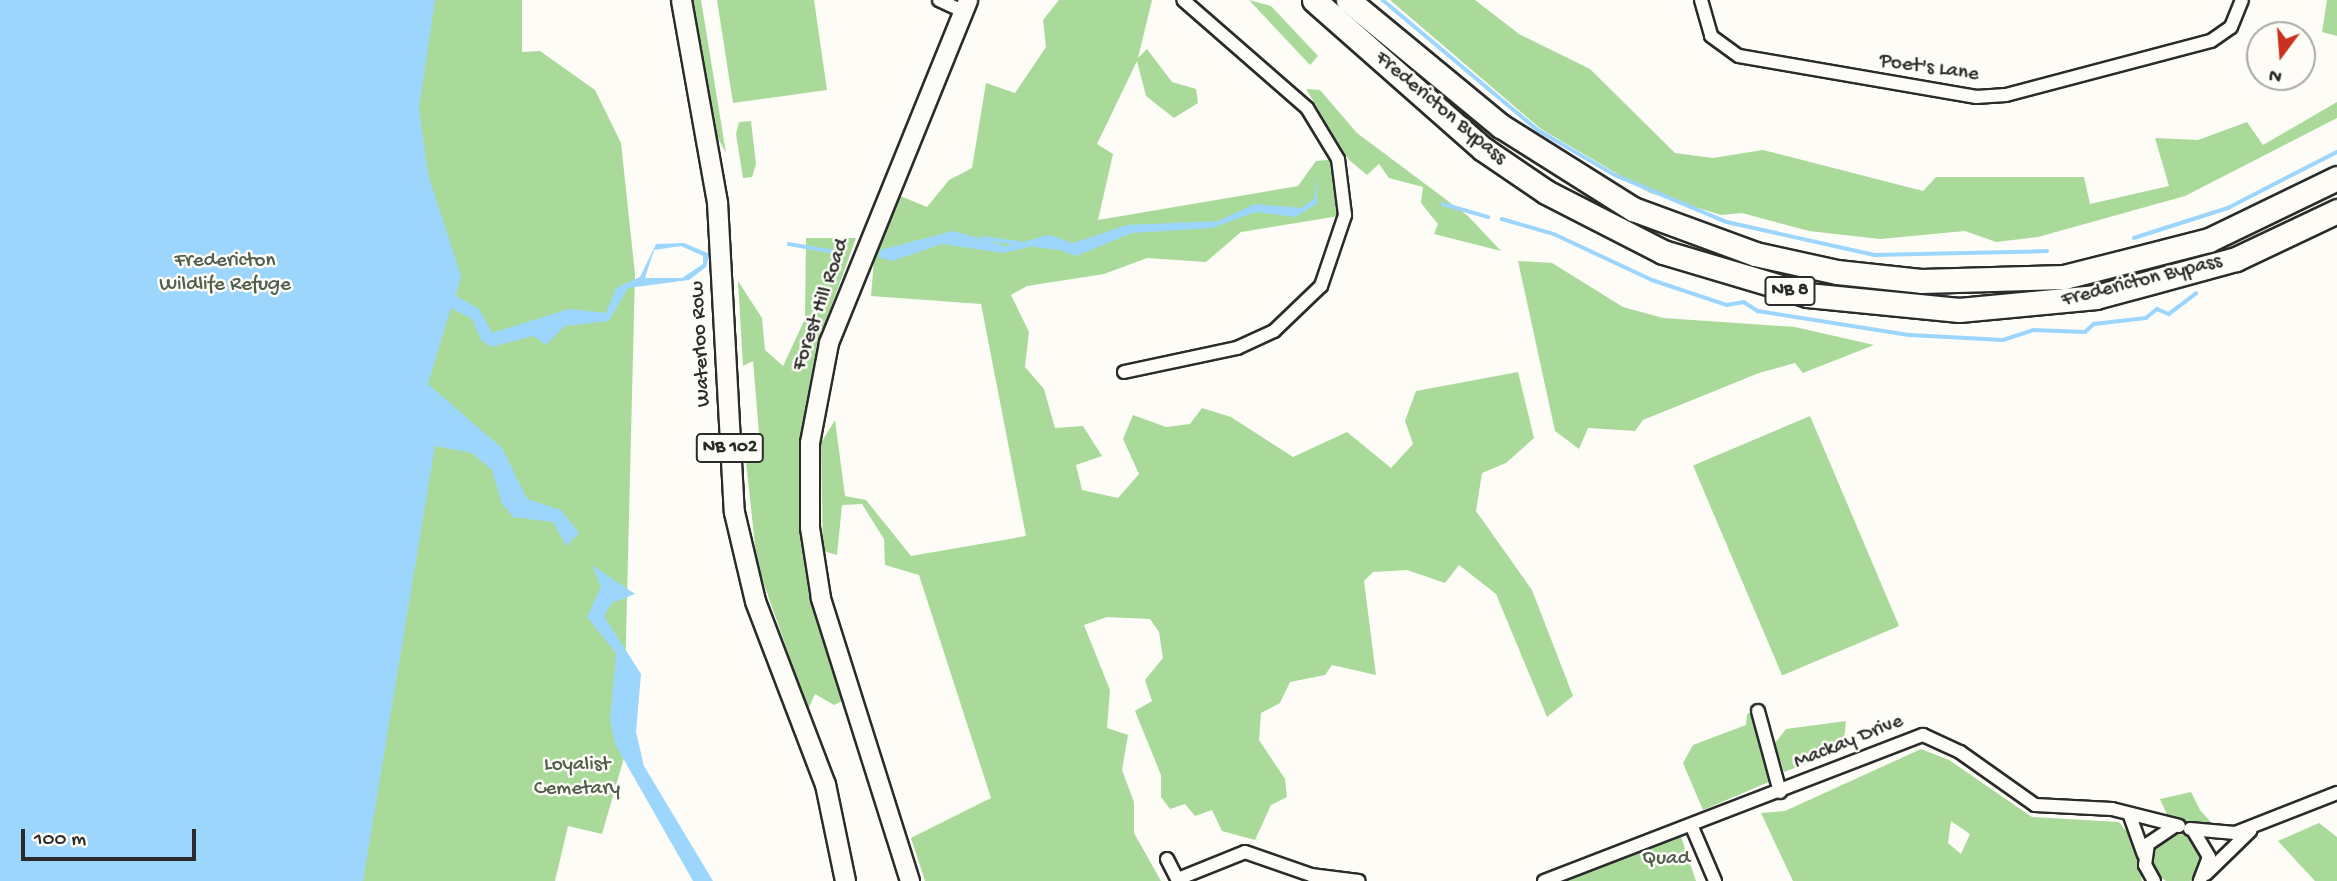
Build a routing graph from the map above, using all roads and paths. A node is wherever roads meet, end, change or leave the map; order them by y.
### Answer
1 (681, 0) edge
2 (939, 0) edge
3 (1183, 0) edge
4 (1314, 0) edge
5 (1348, 0) edge
6 (1702, 0) edge
7 (2242, 0) edge
8 (966, 5) edge
9 (2337, 178) edge
10 (2337, 211) edge
11 (1124, 372) dead end
12 (1758, 711) dead end
13 (1780, 792) junction
14 (2337, 793) edge
15 (2130, 816) junction
16 (2256, 826) junction
17 (1692, 827) junction
18 (2185, 828) junction
19 (1167, 859) dead end
20 (2145, 859) junction
21 (1178, 880) edge
22 (2201, 880) edge
23 (845, 881) edge
24 (910, 881) edge
25 (1359, 881) edge
26 (1544, 881) edge
27 (1715, 881) edge
28 (2154, 881) edge

1 - 23 main road, Waterloo Row / NB 102
2 - 8 street
3 - 11 street
4 - 10 highway, Fredericton Bypass / NB 8
5 - 9 highway, Fredericton Bypass / NB 8
6 - 7 street, Poet's Lane
8 - 24 street, Forest Hill Road
12 - 13 street
13 - 15 street, Mackay Drive
13 - 17 street, Mackay Drive
14 - 16 street
15 - 18 street, Mackay Drive
15 - 20 street
16 - 18 street, Mackay Drive
16 - 22 street
17 - 26 street, Mackay Drive
17 - 27 street
18 - 20 street
18 - 22 street
19 - 21 street
20 - 28 street
21 - 25 street

